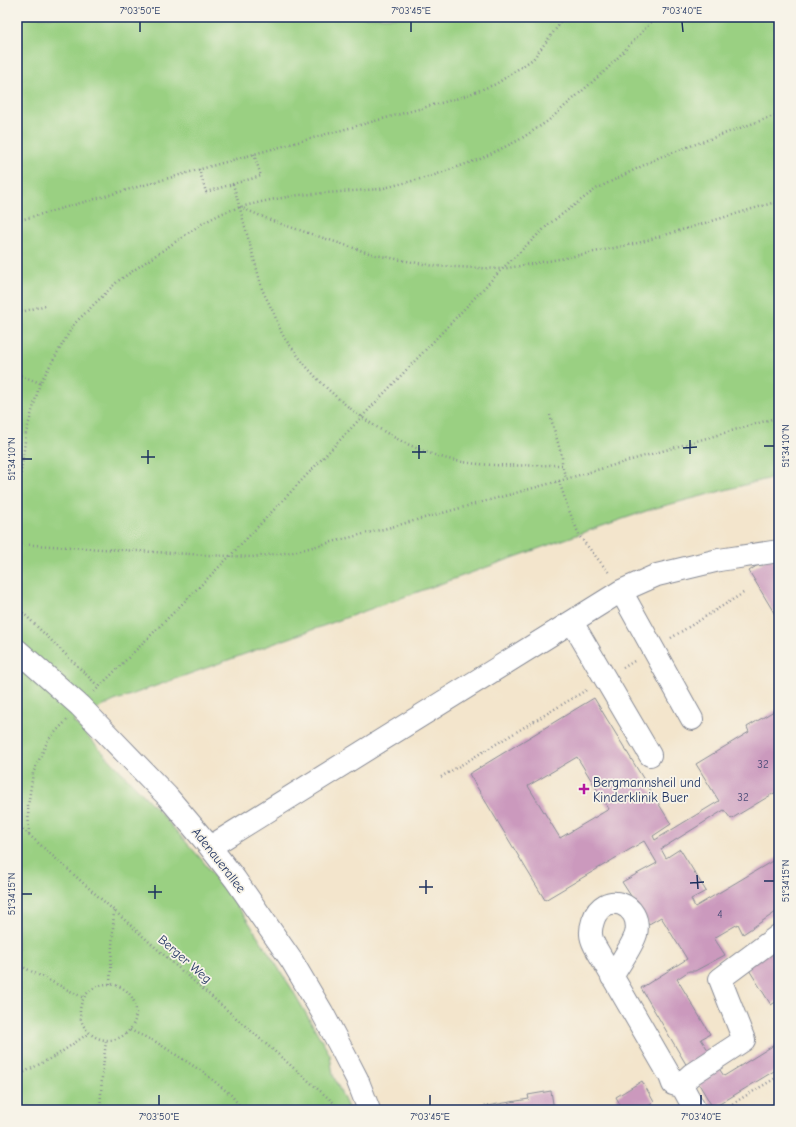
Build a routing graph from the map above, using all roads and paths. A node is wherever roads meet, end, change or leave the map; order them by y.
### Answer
1 (565, 17) edge
2 (656, 17) edge
3 (779, 114) edge
4 (254, 154) junction
5 (199, 169) junction
6 (233, 184) junction
7 (779, 201) edge
8 (240, 207) junction
9 (17, 221) edge
10 (502, 269) junction
11 (46, 305) dead end
12 (17, 311) edge
13 (17, 374) edge
14 (40, 383) junction
15 (550, 415) dead end
16 (362, 418) junction
17 (779, 418) edge
18 (562, 464) junction
19 (566, 478) junction
20 (559, 480) junction
21 (17, 538) edge
22 (17, 544) edge
23 (779, 551) edge
24 (230, 556) junction
25 (621, 591) junction
26 (17, 607) edge
27 (572, 622) junction
28 (17, 650) edge
29 (98, 687) junction
30 (80, 706) junction
31 (692, 718) dead end
32 (650, 755) dead end
33 (17, 824) edge
34 (29, 834) junction
35 (210, 847) junction
36 (114, 909) junction
37 (779, 935) edge
38 (17, 964) edge
39 (612, 977) dead end
40 (110, 984) junction
41 (84, 998) junction
42 (130, 1030) junction
43 (89, 1033) junction
44 (106, 1041) junction
45 (17, 1076) edge
46 (779, 1076) edge
47 (681, 1084) junction
48 (100, 1110) edge
49 (243, 1110) edge
50 (338, 1110) edge
51 (369, 1110) edge
52 (695, 1110) edge
53 (722, 1110) edge

1 - 4 path
2 - 8 path
3 - 10 path
4 - 5 path
4 - 6 path
5 - 6 path
5 - 9 path
6 - 8 path
7 - 10 path
8 - 10 path
8 - 14 path
8 - 16 path
10 - 16 path
11 - 12 path
13 - 14 path
14 - 21 path
15 - 18 path
16 - 18 path
16 - 24 path
17 - 19 path
18 - 19 path
19 - 20 path
20 - 24 path
20 - 25 path
22 - 24 path
23 - 25 street
24 - 29 path
25 - 27 street
25 - 31 street
26 - 29 path
27 - 32 street
27 - 35 street
28 - 30 street, Adenauerallee
29 - 30 path
30 - 34 path
30 - 35 street, Adenauerallee
33 - 34 path, Berger Weg
34 - 36 path, Berger Weg
35 - 51 street, Adenauerallee
36 - 40 path
36 - 50 path, Berger Weg
37 - 47 street
38 - 41 path
39 - 47 street
40 - 41 path
40 - 42 path
41 - 43 path
42 - 44 path
42 - 49 path
43 - 44 path
43 - 45 path
44 - 48 path
46 - 53 path
47 - 52 street

